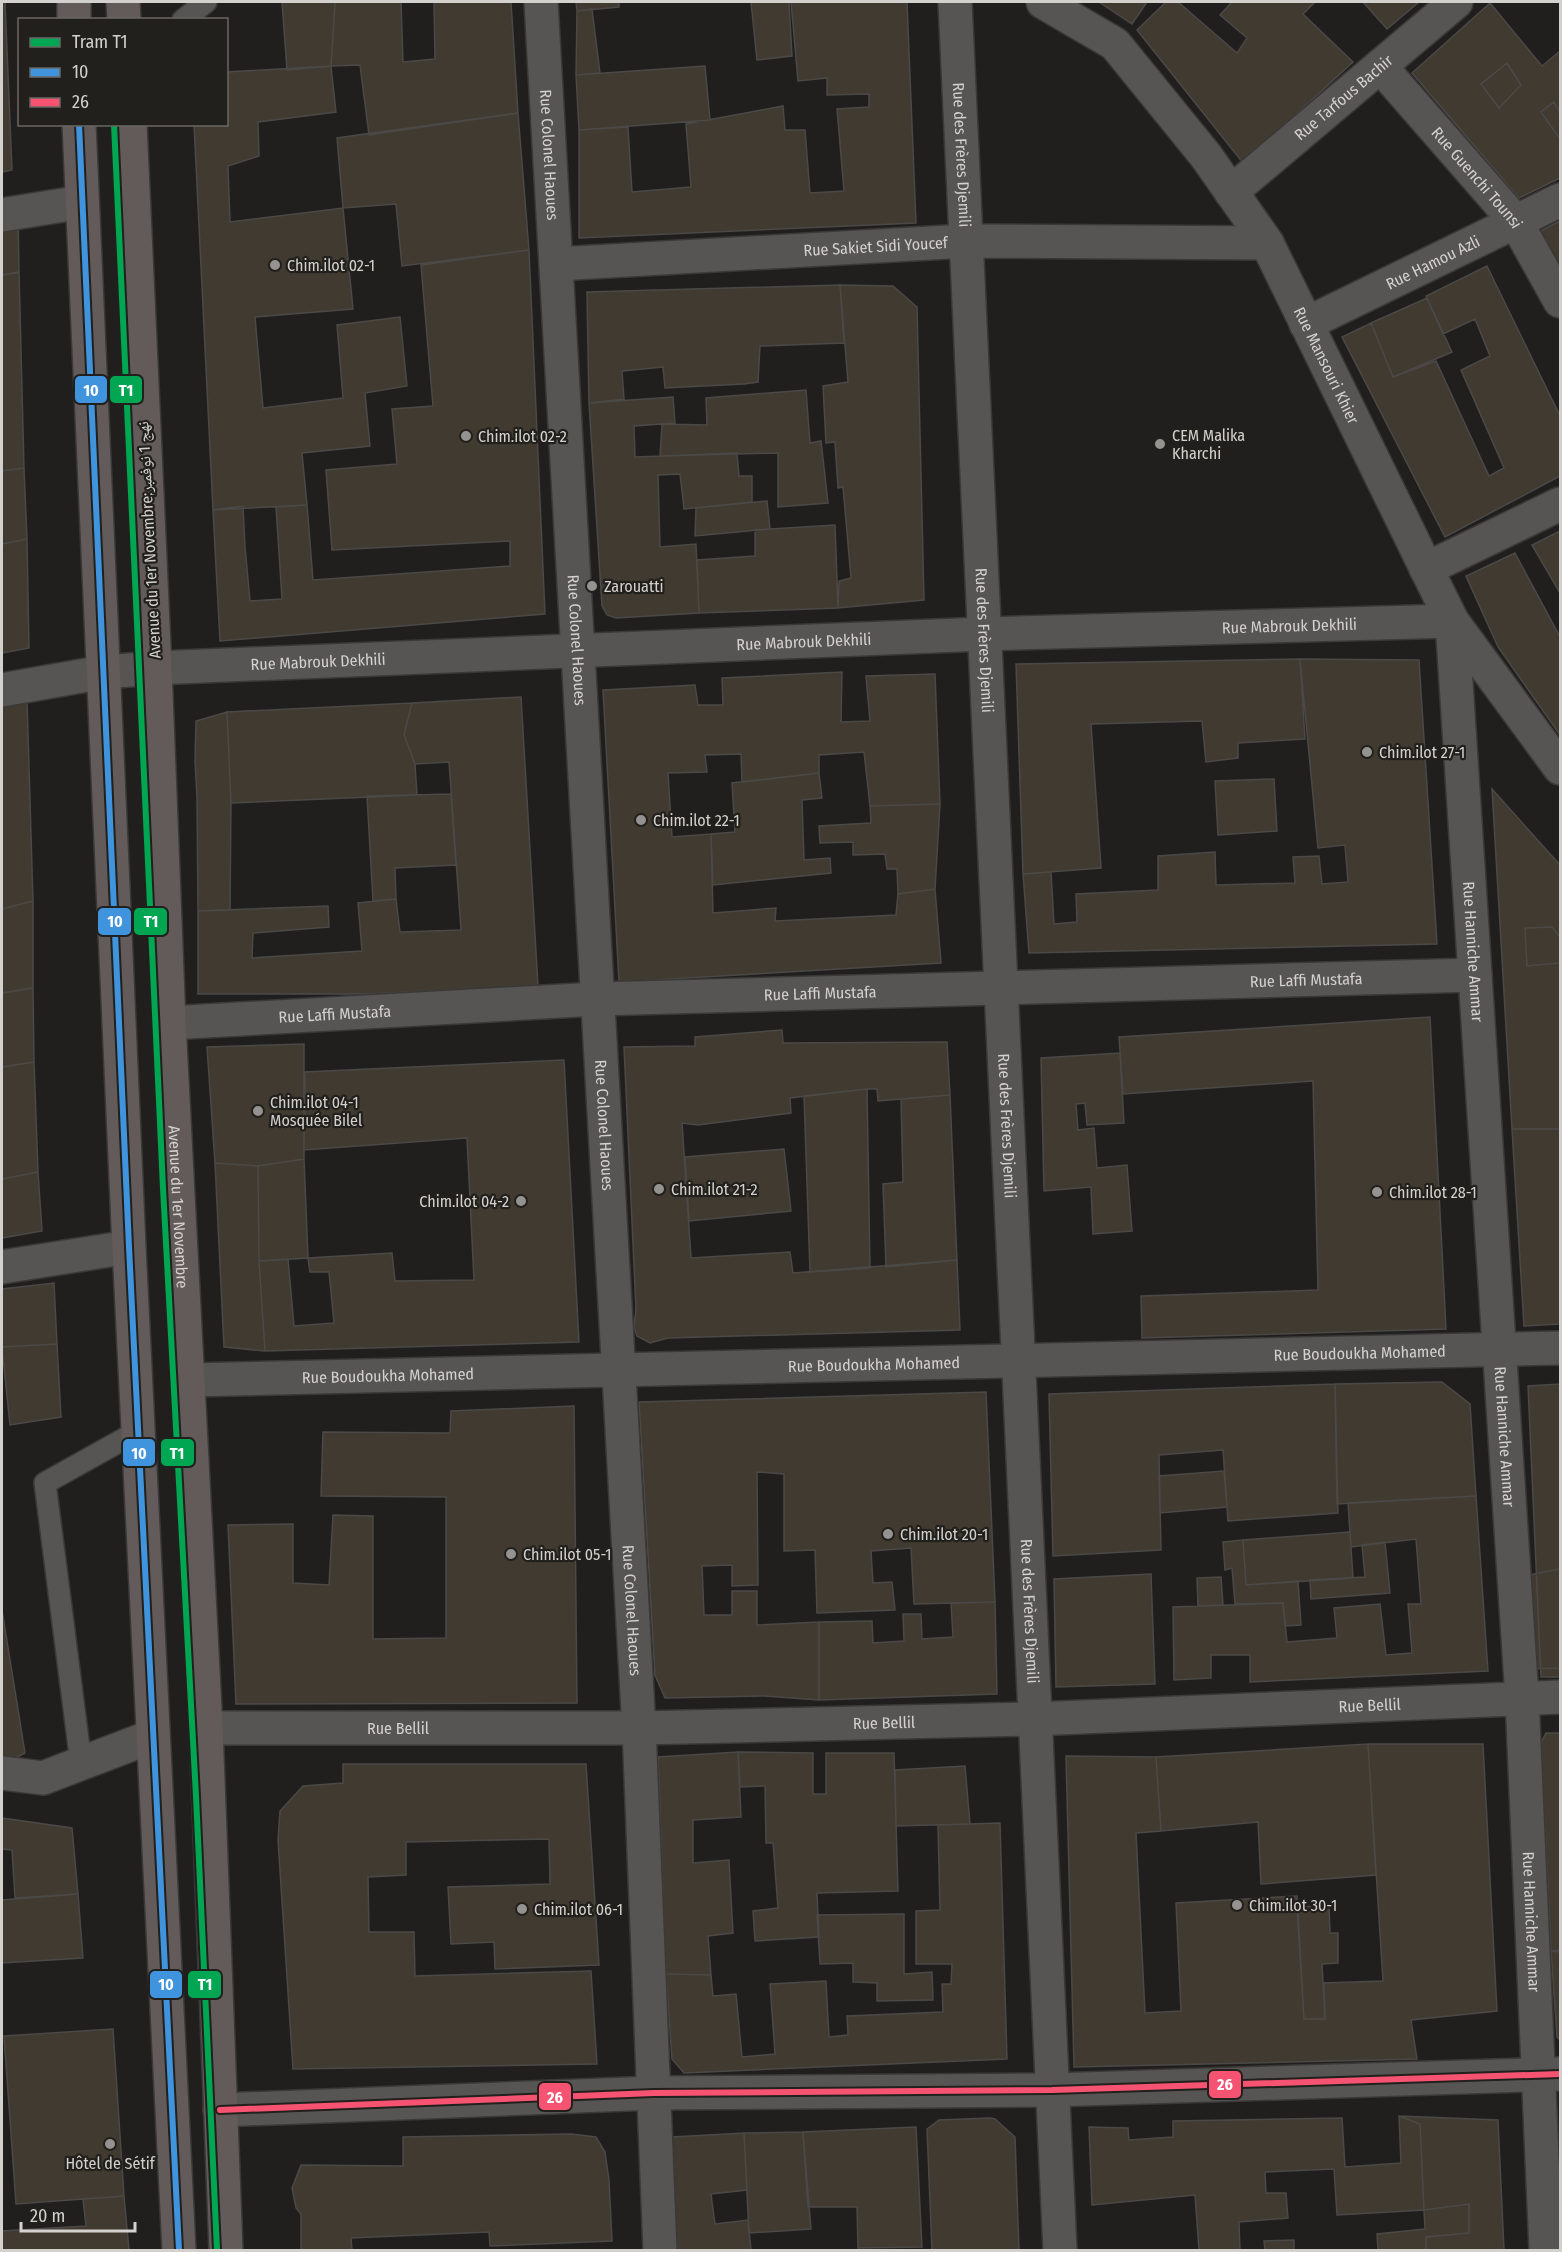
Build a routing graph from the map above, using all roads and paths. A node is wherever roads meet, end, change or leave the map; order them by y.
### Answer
1 (74, 2) edge
2 (123, 2) edge
3 (206, 2) edge
4 (541, 2) edge
5 (956, 2) edge
6 (1043, 2) edge
7 (1456, 2) edge
8 (74, 18) edge
9 (124, 18) edge
10 (186, 18) edge
11 (1380, 66) junction
12 (79, 126) edge
13 (130, 126) edge
14 (1231, 192) junction
15 (1560, 200) edge
16 (82, 202) junction
17 (2, 215) edge
18 (1516, 222) junction
19 (966, 241) junction
20 (1267, 243) junction
21 (556, 264) junction
22 (1560, 301) edge
23 (1306, 324) junction
24 (1560, 504) edge
25 (1426, 569) junction
26 (1452, 621) junction
27 (984, 634) junction
28 (578, 650) junction
29 (155, 668) junction
30 (104, 672) junction
31 (2, 690) edge
32 (1560, 768) edge
33 (1474, 975) junction
34 (1001, 988) junction
35 (597, 999) junction
36 (169, 1023) junction
37 (129, 1247) junction
38 (2, 1267) edge
39 (1560, 1348) edge
40 (1499, 1351) junction
41 (1018, 1360) junction
42 (619, 1370) junction
43 (187, 1380) junction
44 (140, 1430) junction
45 (1560, 1697) edge
46 (1522, 1698) junction
47 (1034, 1719) junction
48 (206, 1728) junction
49 (639, 1728) junction
50 (153, 1736) junction
51 (81, 1763) junction
52 (2, 1773) edge
53 (1549, 2075) edge
54 (1052, 2090) junction
55 (654, 2093) junction
56 (220, 2110) junction
57 (179, 2250) edge
58 (226, 2250) edge
59 (660, 2250) edge
60 (1060, 2250) edge
61 (1546, 2250) edge

1 - 8 main road
2 - 9 main road
3 - 10 lane
4 - 21 street, Rue Colonel Haoues
5 - 19 street, Rue des Frères Djemili
6 - 14 street, Rue Mansouri Khier
7 - 11 street, Rue Tarfous Bachir
11 - 14 street, Rue Tarfous Bachir
11 - 18 street, Rue Guenchi Tounsi
12 - 16 main road
13 - 29 main road, Avenue du 1er Novembre;نهج 1 نوفمبر
14 - 20 street, Rue Mansouri Khier
15 - 18 street, Rue Hamou Azli
16 - 17 street
16 - 30 main road
18 - 22 street, Rue Guenchi Tounsi
18 - 23 street, Rue Hamou Azli
19 - 20 street, Rue Sakiet Sidi Youcef
19 - 21 street, Rue Sakiet Sidi Youcef
19 - 27 street, Rue des Frères Djemili
20 - 23 street, Rue Mansouri Khier
21 - 28 street, Rue Colonel Haoues
23 - 25 street, Rue Mansouri Khier
24 - 25 street
25 - 26 street, Rue Mansouri Khier
26 - 27 street, Rue Mabrouk Dekhili
26 - 32 street, Rue Mansouri Khier
26 - 33 street, Rue Hanniche Ammar
27 - 28 street, Rue Mabrouk Dekhili
27 - 34 street, Rue des Frères Djemili
28 - 29 street, Rue Mabrouk Dekhili
28 - 35 street, Rue Colonel Haoues
29 - 30 street, Rue Mabrouk Dekhili
29 - 36 main road, Avenue du 1er Novembre
30 - 31 street, Rue Mabrouk Dekhili
30 - 37 main road
33 - 34 street, Rue Laffi Mustafa
33 - 40 street, Rue Hanniche Ammar
34 - 35 street, Rue Laffi Mustafa
34 - 41 street, Rue des Frères Djemili
35 - 36 street, Rue Laffi Mustafa
35 - 42 street, Rue Colonel Haoues
36 - 43 main road, Avenue du 1er Novembre
37 - 38 street
37 - 44 main road
39 - 40 street, Rue Boudoukha Mohamed
40 - 41 street, Rue Boudoukha Mohamed
40 - 46 street, Rue Hanniche Ammar
41 - 42 street, Rue Boudoukha Mohamed
41 - 47 street, Rue des Frères Djemili
42 - 43 street, Rue Boudoukha Mohamed
42 - 49 street, Rue Colonel Haoues
43 - 48 main road, Avenue du 1er Novembre
44 - 50 main road
44 - 51 lane
45 - 46 street, Rue Bellil
46 - 47 street, Rue Bellil
46 - 53 street, Rue Hanniche Ammar
47 - 49 street, Rue Bellil
47 - 54 street, Rue des Frères Djemili
48 - 49 street, Rue Bellil
48 - 56 main road, Avenue du 1er Novembre
49 - 55 street, Rue Colonel Haoues
50 - 51 street
50 - 57 main road
51 - 52 street
53 - 54 street
53 - 61 street, Rue Hanniche Ammar
54 - 55 street
54 - 60 street, Rue des Frères Djemili
55 - 56 street
55 - 59 street, Rue Colonel Haoues
56 - 58 main road, Avenue du 1er Novembre

